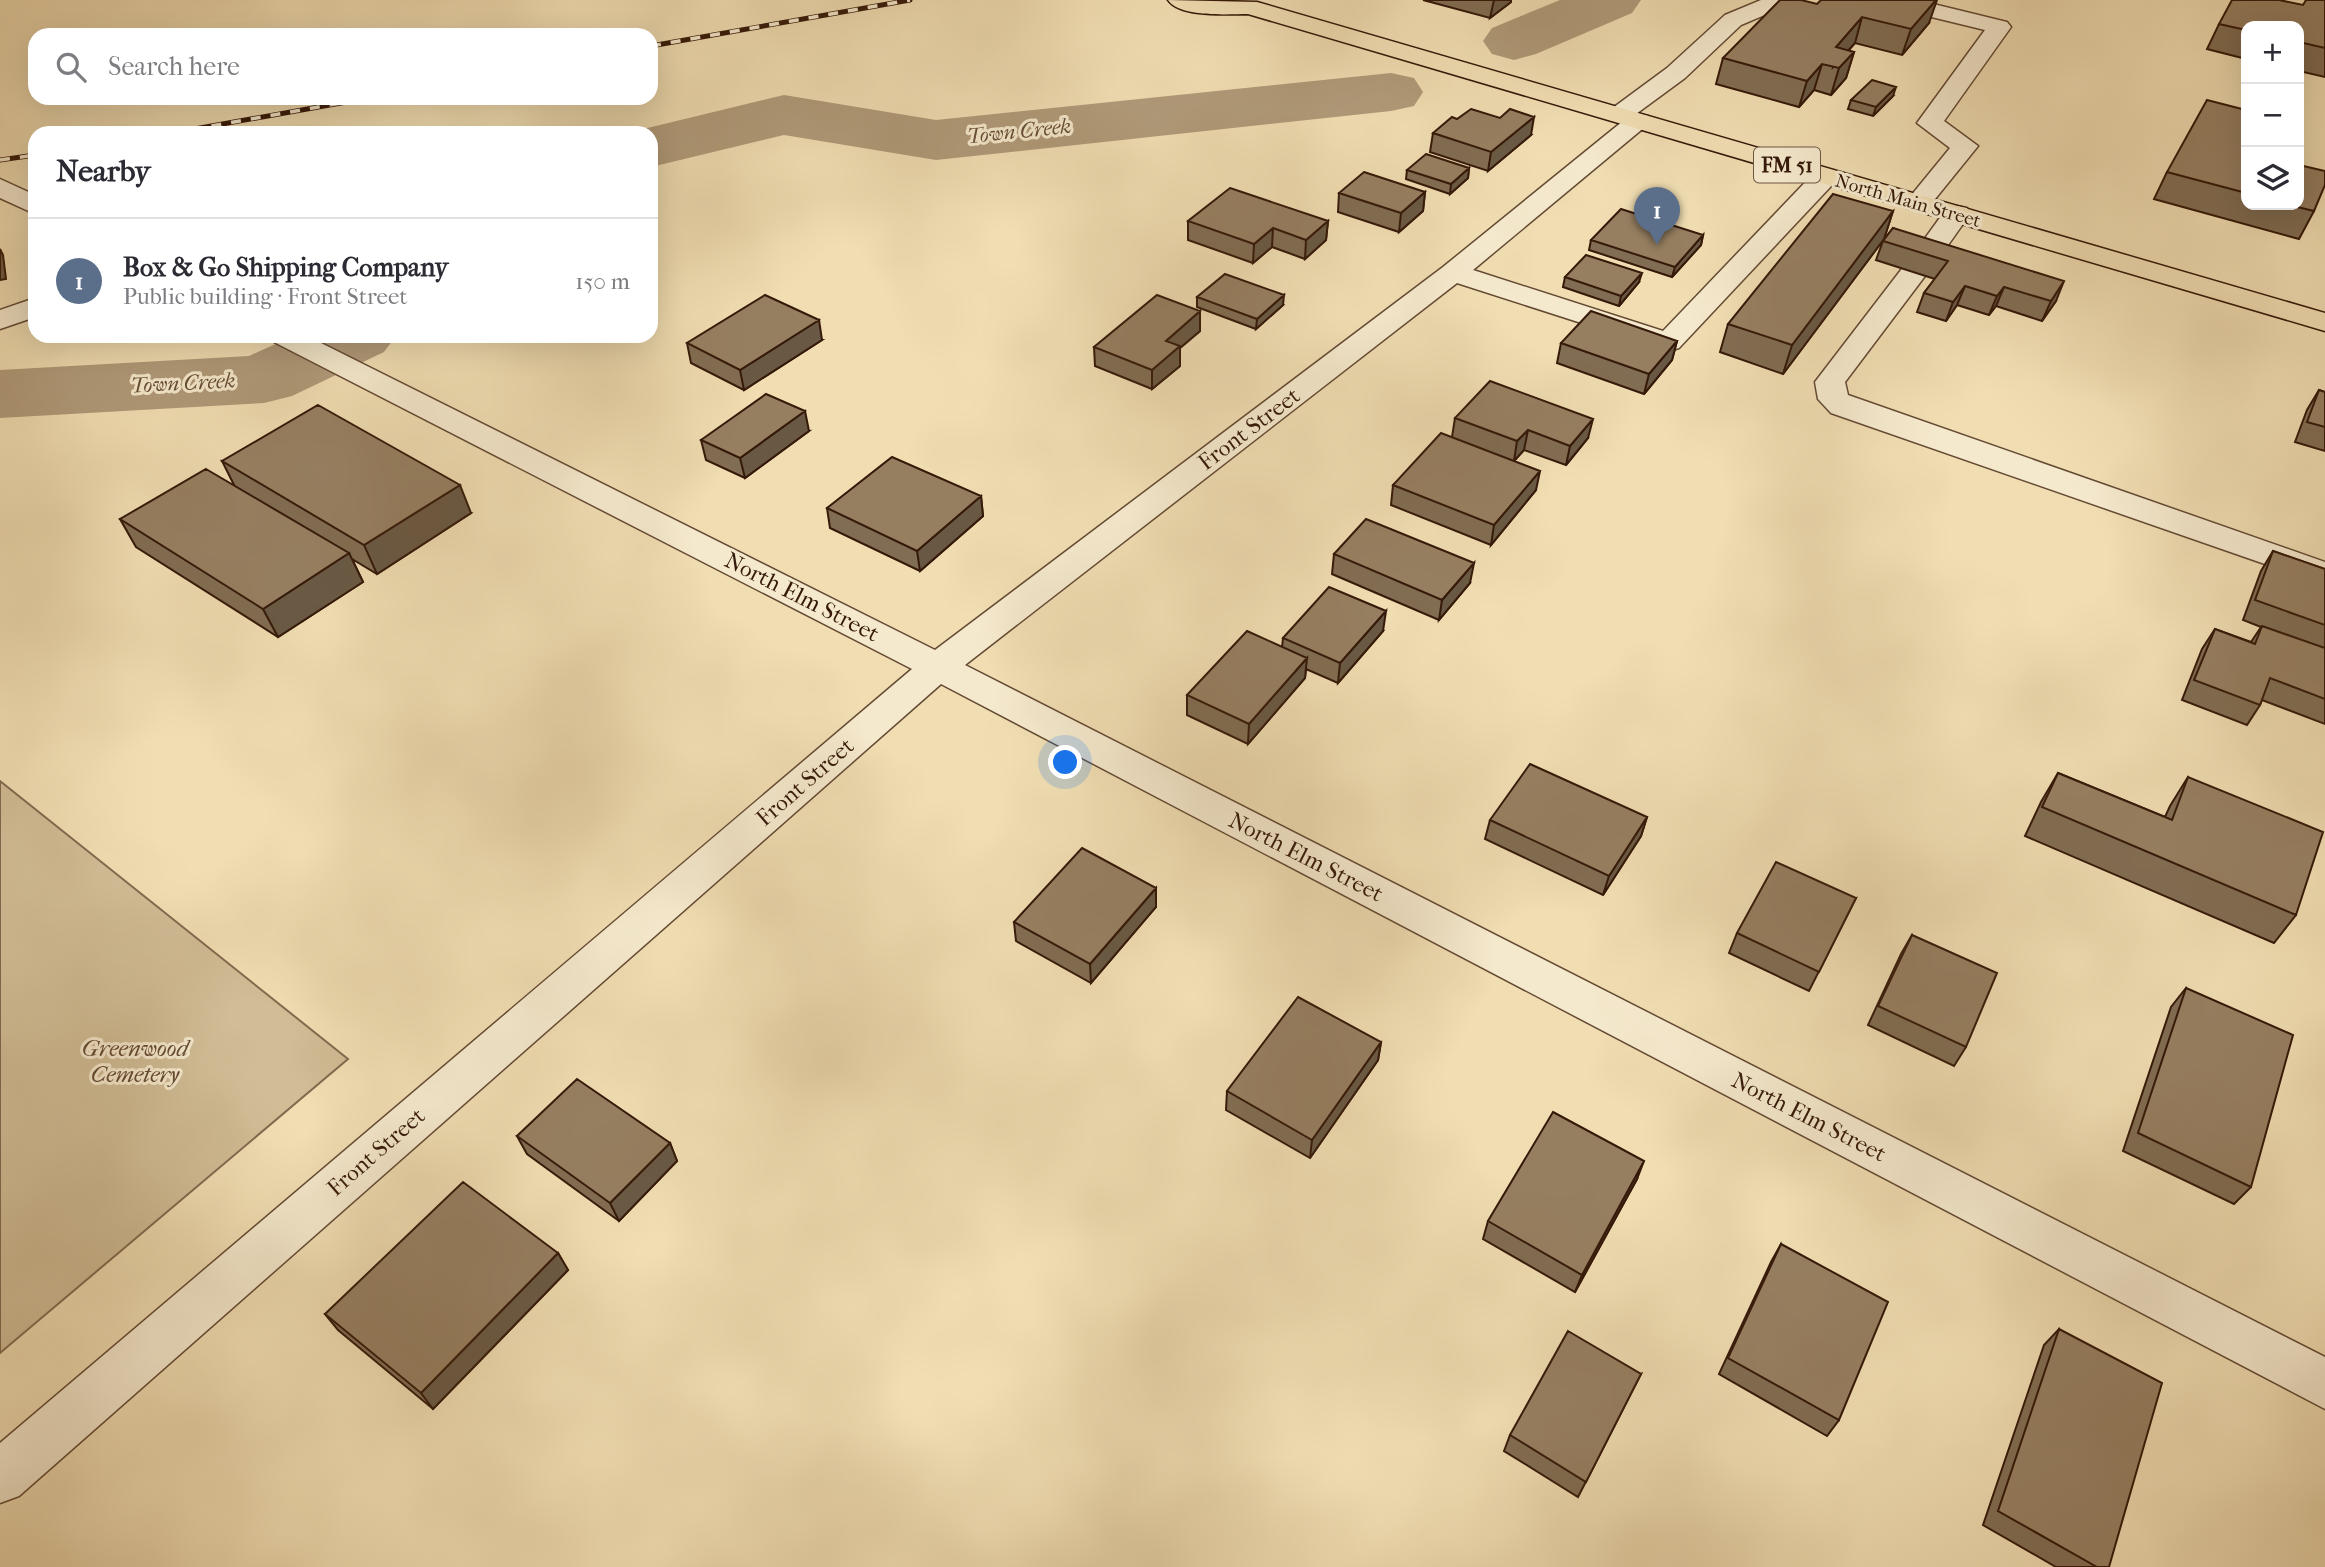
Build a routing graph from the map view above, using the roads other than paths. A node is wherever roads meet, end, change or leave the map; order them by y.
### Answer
1 (1179, 0) edge
2 (1780, 0) edge
3 (1890, 0) edge
4 (1246, 4) edge
5 (1629, 118) junction
6 (1825, 177) junction
7 (0, 187) edge
8 (28, 202) edge
9 (1918, 203) junction
10 (1956, 215) junction
11 (1453, 273) junction
12 (28, 309) edge
13 (0, 320) edge
14 (2325, 322) edge
15 (298, 343) edge
16 (2325, 574) edge
17 (938, 667) junction
18 (2325, 1384) edge
19 (0, 1477) edge

1 - 4 main road, North Main Street / FM 51
2 - 5 street, Front Street
3 - 9 street
4 - 5 main road, North Main Street / FM 51
5 - 6 main road, North Main Street / FM 51
5 - 11 street, Front Street
6 - 9 main road, North Main Street / FM 51
6 - 11 street
7 - 8 street
9 - 10 main road, North Main Street / FM 51
10 - 14 main road, North Main Street / FM 51
10 - 16 street
11 - 17 street, Front Street
12 - 13 street
15 - 17 street, North Elm Street
17 - 18 street, North Elm Street
17 - 19 street, Front Street

